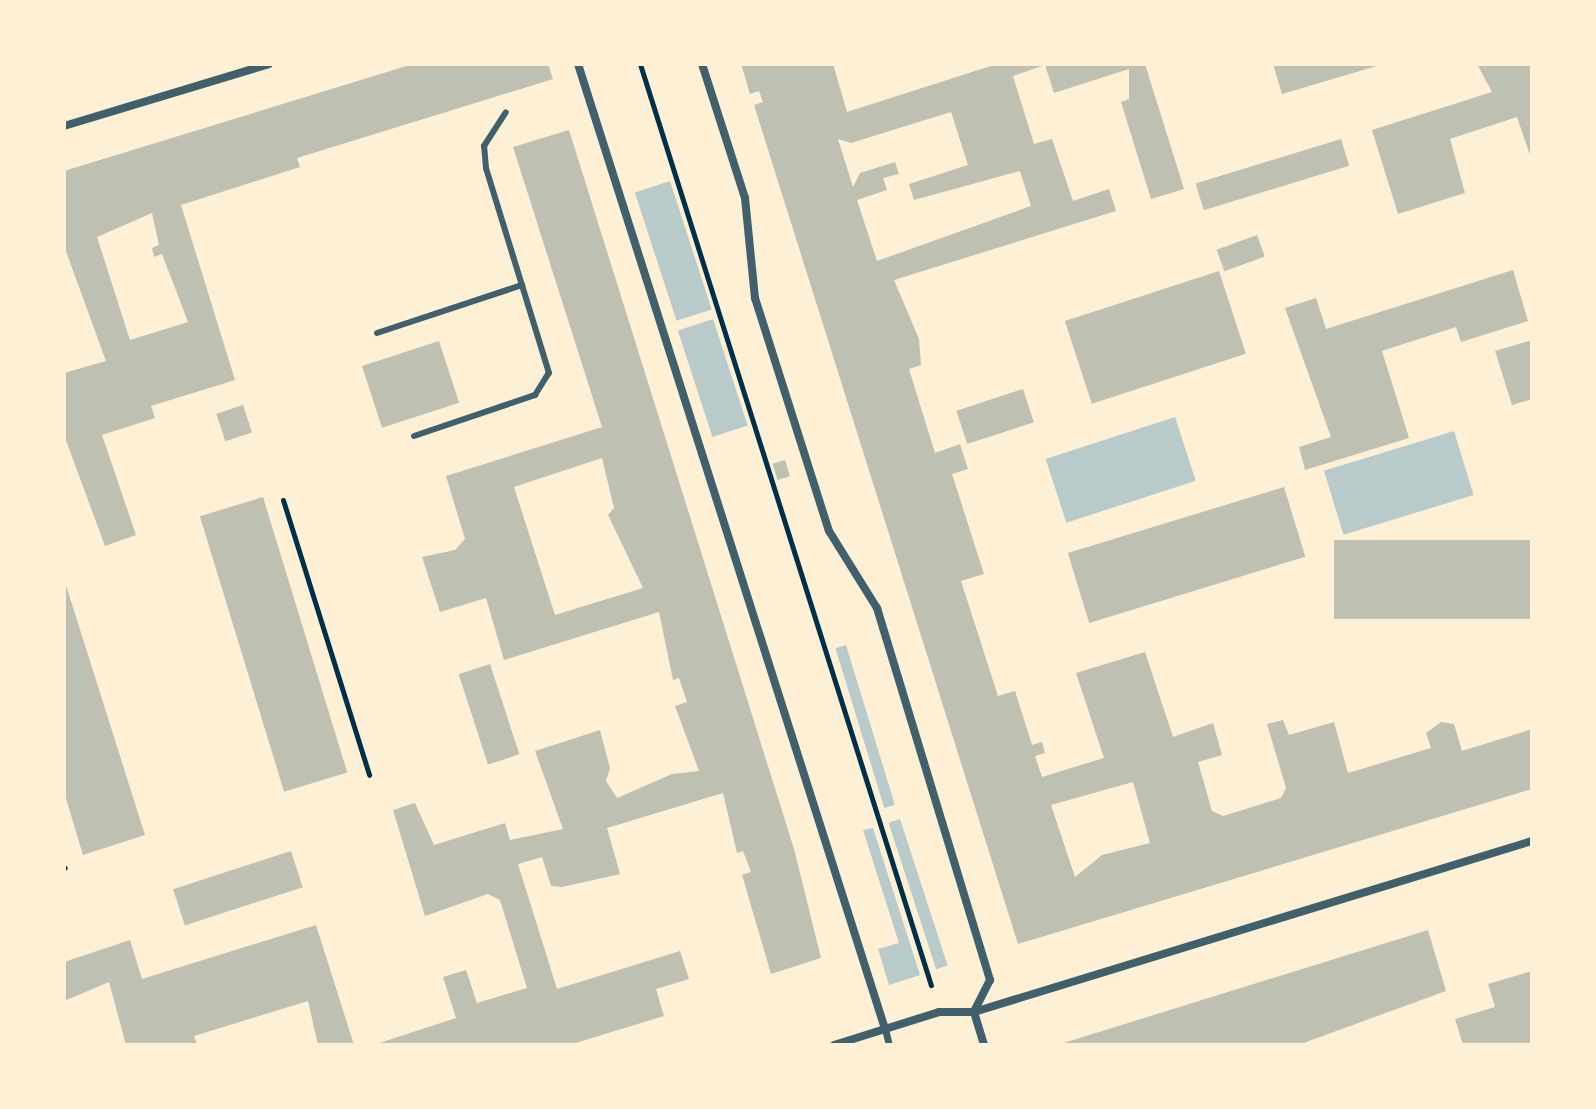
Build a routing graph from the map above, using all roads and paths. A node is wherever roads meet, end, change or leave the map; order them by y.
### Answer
1 (269, 64) edge
2 (578, 64) edge
3 (640, 64) edge
4 (702, 64) edge
5 (506, 112) dead end
6 (64, 126) edge
7 (522, 285) junction
8 (377, 333) dead end
9 (414, 436) dead end
10 (283, 500) dead end
11 (369, 775) dead end
12 (1532, 841) edge
13 (931, 985) dead end
14 (974, 1012) junction
15 (885, 1029) junction
16 (834, 1045) edge
17 (889, 1045) edge
18 (984, 1045) edge

1 - 6 street
2 - 15 street
3 - 13 path
4 - 14 street
5 - 7 lane
7 - 8 lane
7 - 9 lane
10 - 11 path
12 - 14 street
14 - 15 street
14 - 18 street
15 - 16 street
15 - 17 street

